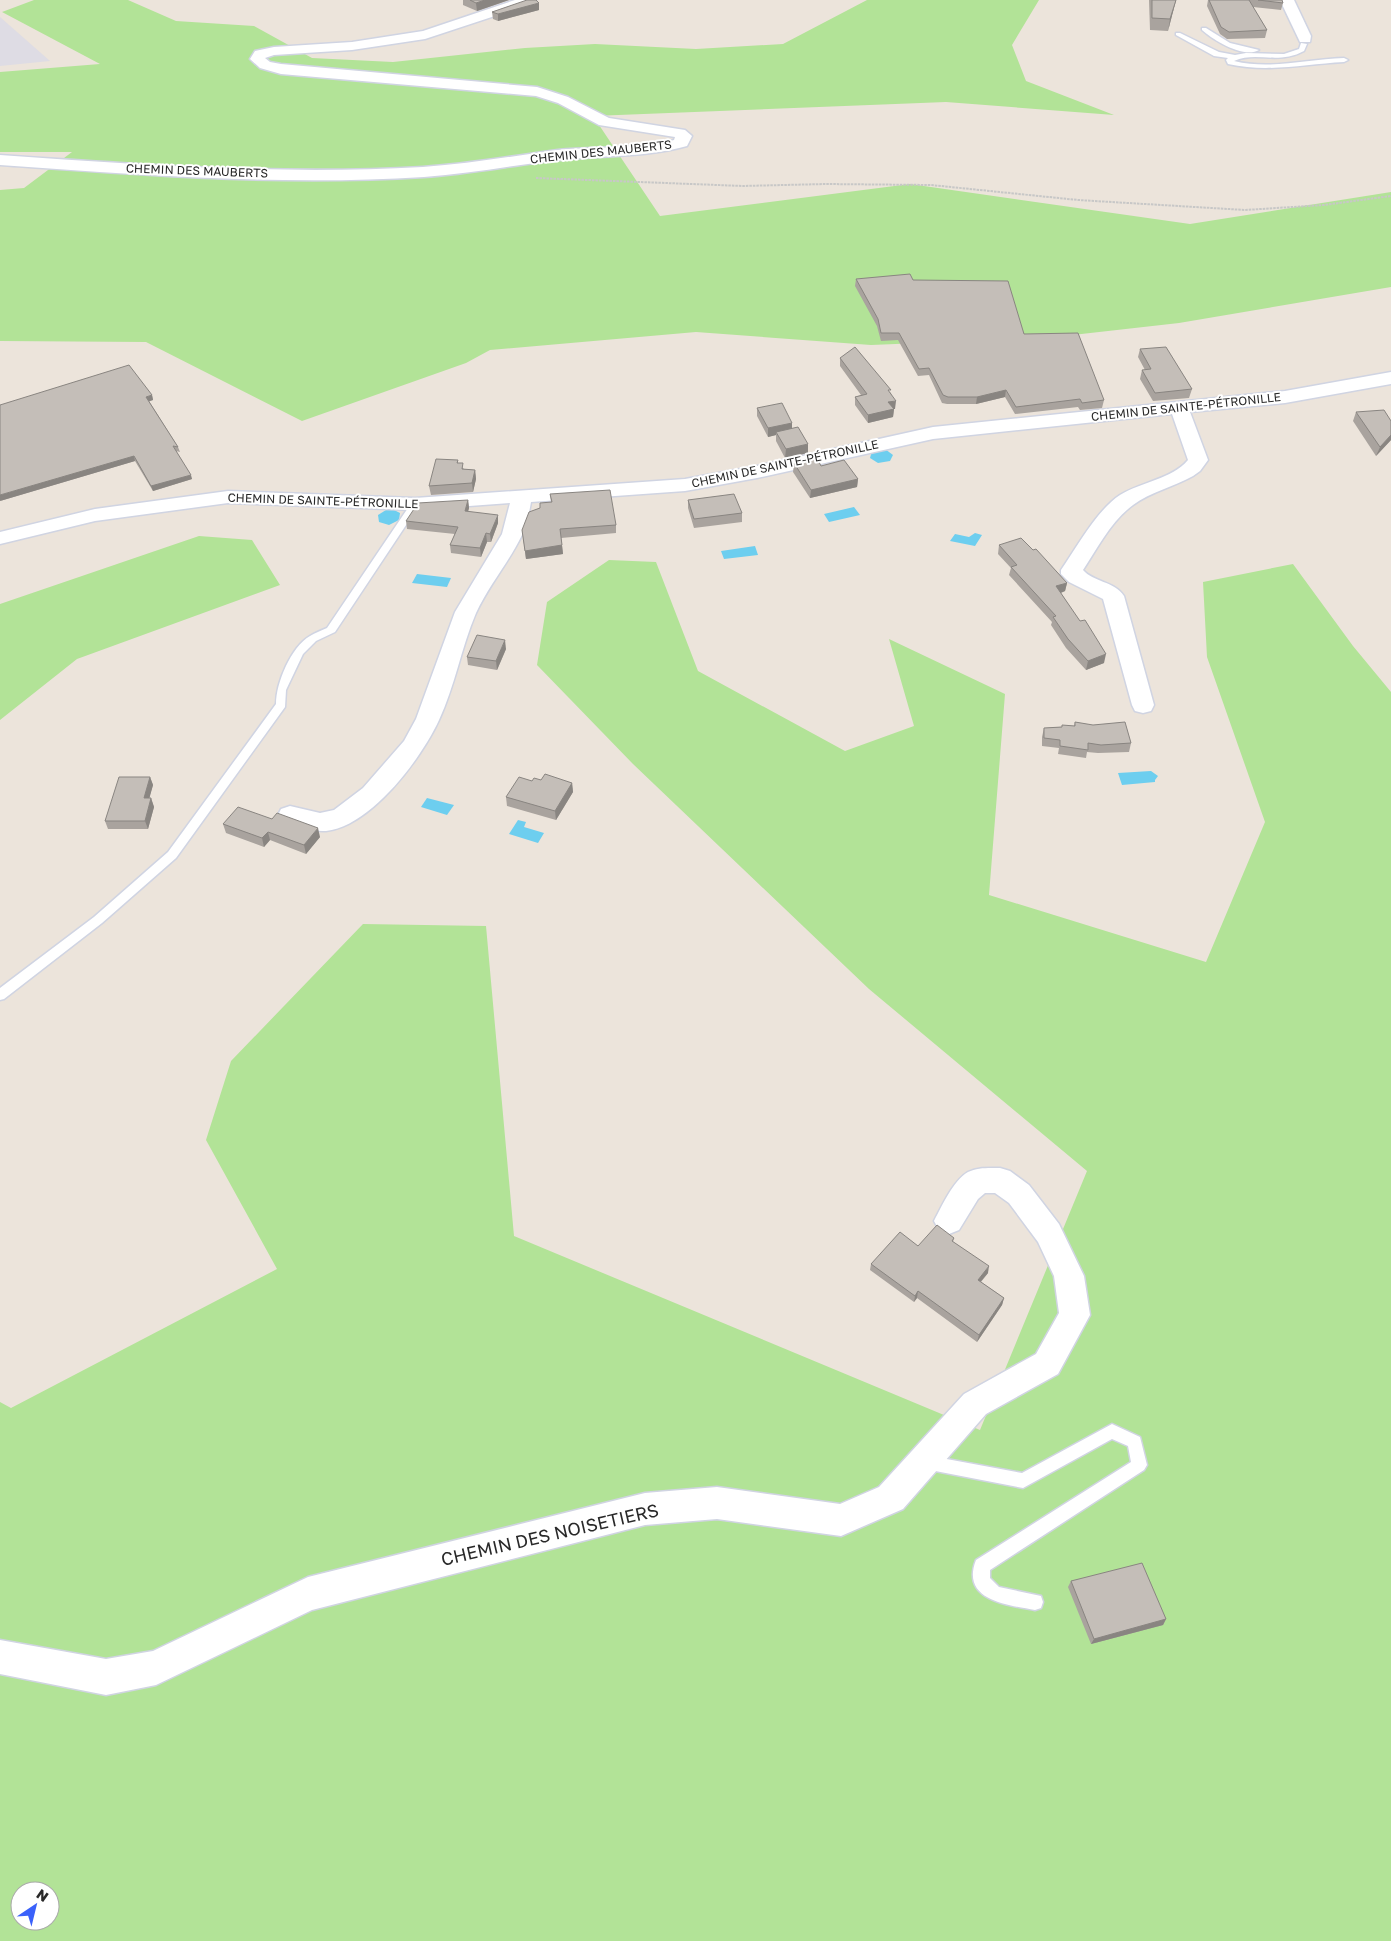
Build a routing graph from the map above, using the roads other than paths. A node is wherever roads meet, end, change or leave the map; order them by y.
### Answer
1 (529, 0) edge
2 (1287, 0) edge
3 (1204, 29) dead end
4 (1178, 34) dead end
5 (1189, 40) junction
6 (1304, 41) junction
7 (1235, 47) junction
8 (1234, 57) junction
9 (1344, 60) dead end
10 (0, 160) edge
11 (1391, 378) edge
12 (1179, 408) junction
13 (522, 498) junction
14 (415, 504) junction
15 (0, 538) edge
16 (1144, 705) dead end
17 (290, 815) dead end
18 (0, 995) edge
19 (949, 1221) dead end
20 (925, 1462) junction
21 (1035, 1602) dead end
22 (0, 1657) edge

1 - 10 street, CHEMIN DES MAUBERTS
2 - 6 street
3 - 7 lane
4 - 5 lane
5 - 7 lane
5 - 8 lane
6 - 7 lane
6 - 8 lane
8 - 9 lane
11 - 12 street, CHEMIN DE SAINTE-PÉTRONILLE
12 - 13 street, CHEMIN DE SAINTE-PÉTRONILLE
12 - 16 street
13 - 14 street, CHEMIN DE SAINTE-PÉTRONILLE
13 - 17 street
14 - 15 street, CHEMIN DE SAINTE-PÉTRONILLE
14 - 18 lane
19 - 20 street, CHEMIN DES NOISETIERS
20 - 21 lane
20 - 22 street, CHEMIN DES NOISETIERS

